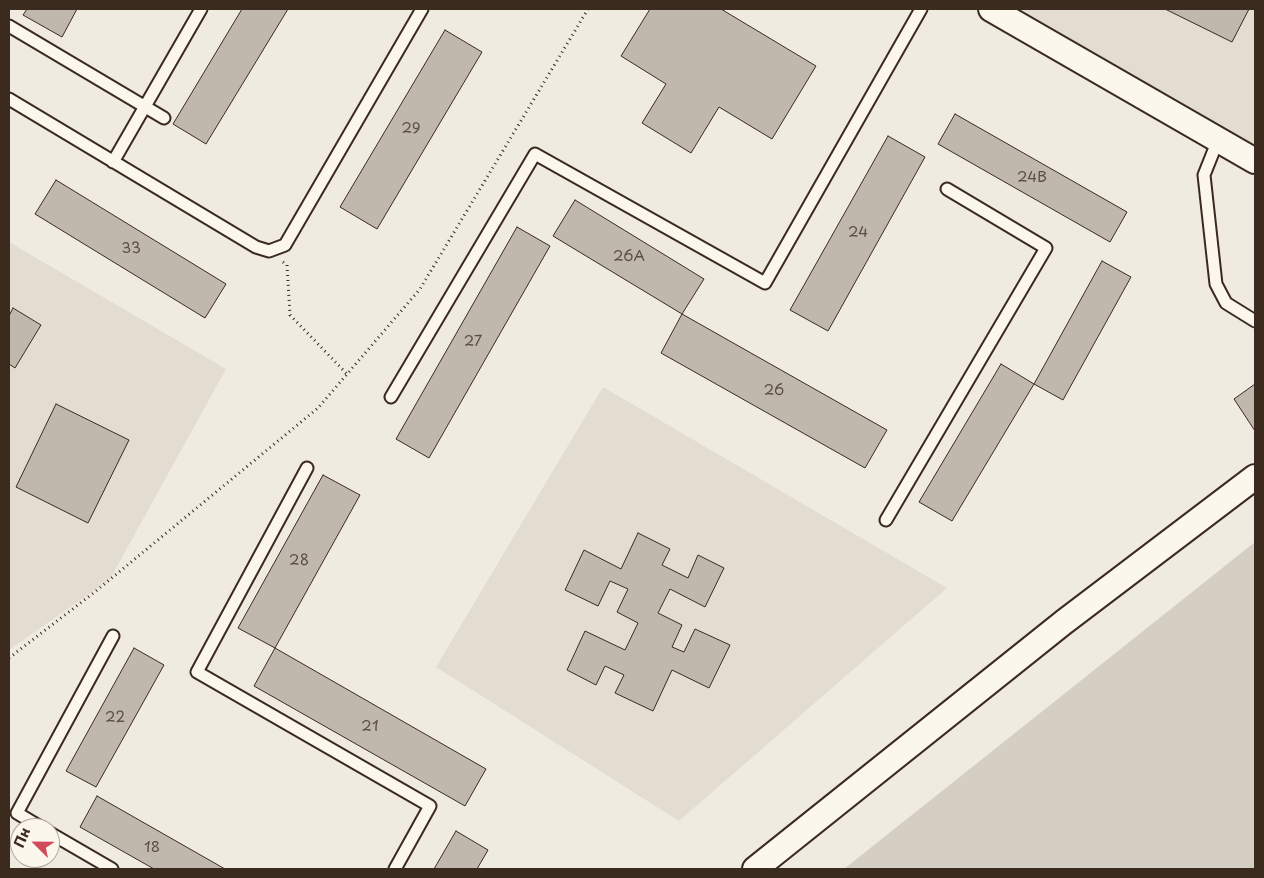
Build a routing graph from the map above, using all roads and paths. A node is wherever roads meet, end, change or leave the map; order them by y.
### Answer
1 (201, 9) edge
2 (422, 9) edge
3 (588, 9) edge
4 (921, 9) edge
5 (991, 9) edge
6 (9, 26) edge
7 (9, 99) edge
8 (145, 107) junction
9 (164, 118) dead end
10 (1218, 140) junction
11 (1255, 161) edge
12 (114, 162) junction
13 (947, 189) dead end
14 (269, 251) junction
15 (1255, 321) edge
16 (347, 374) junction
17 (390, 397) dead end
18 (307, 468) dead end
19 (1255, 477) edge
20 (886, 520) dead end
21 (113, 636) dead end
22 (9, 658) edge
23 (25, 818) edge
24 (60, 839) edge
25 (112, 869) edge
26 (395, 869) edge
27 (754, 869) edge

1 - 8 lane
2 - 14 lane
3 - 16 path
4 - 17 lane
5 - 10 street
6 - 8 lane
7 - 12 lane
8 - 9 lane
8 - 12 lane
10 - 11 street
10 - 15 lane
12 - 14 lane
13 - 20 lane
14 - 16 path
16 - 22 path
18 - 26 lane
19 - 27 street
21 - 23 lane
24 - 25 lane

